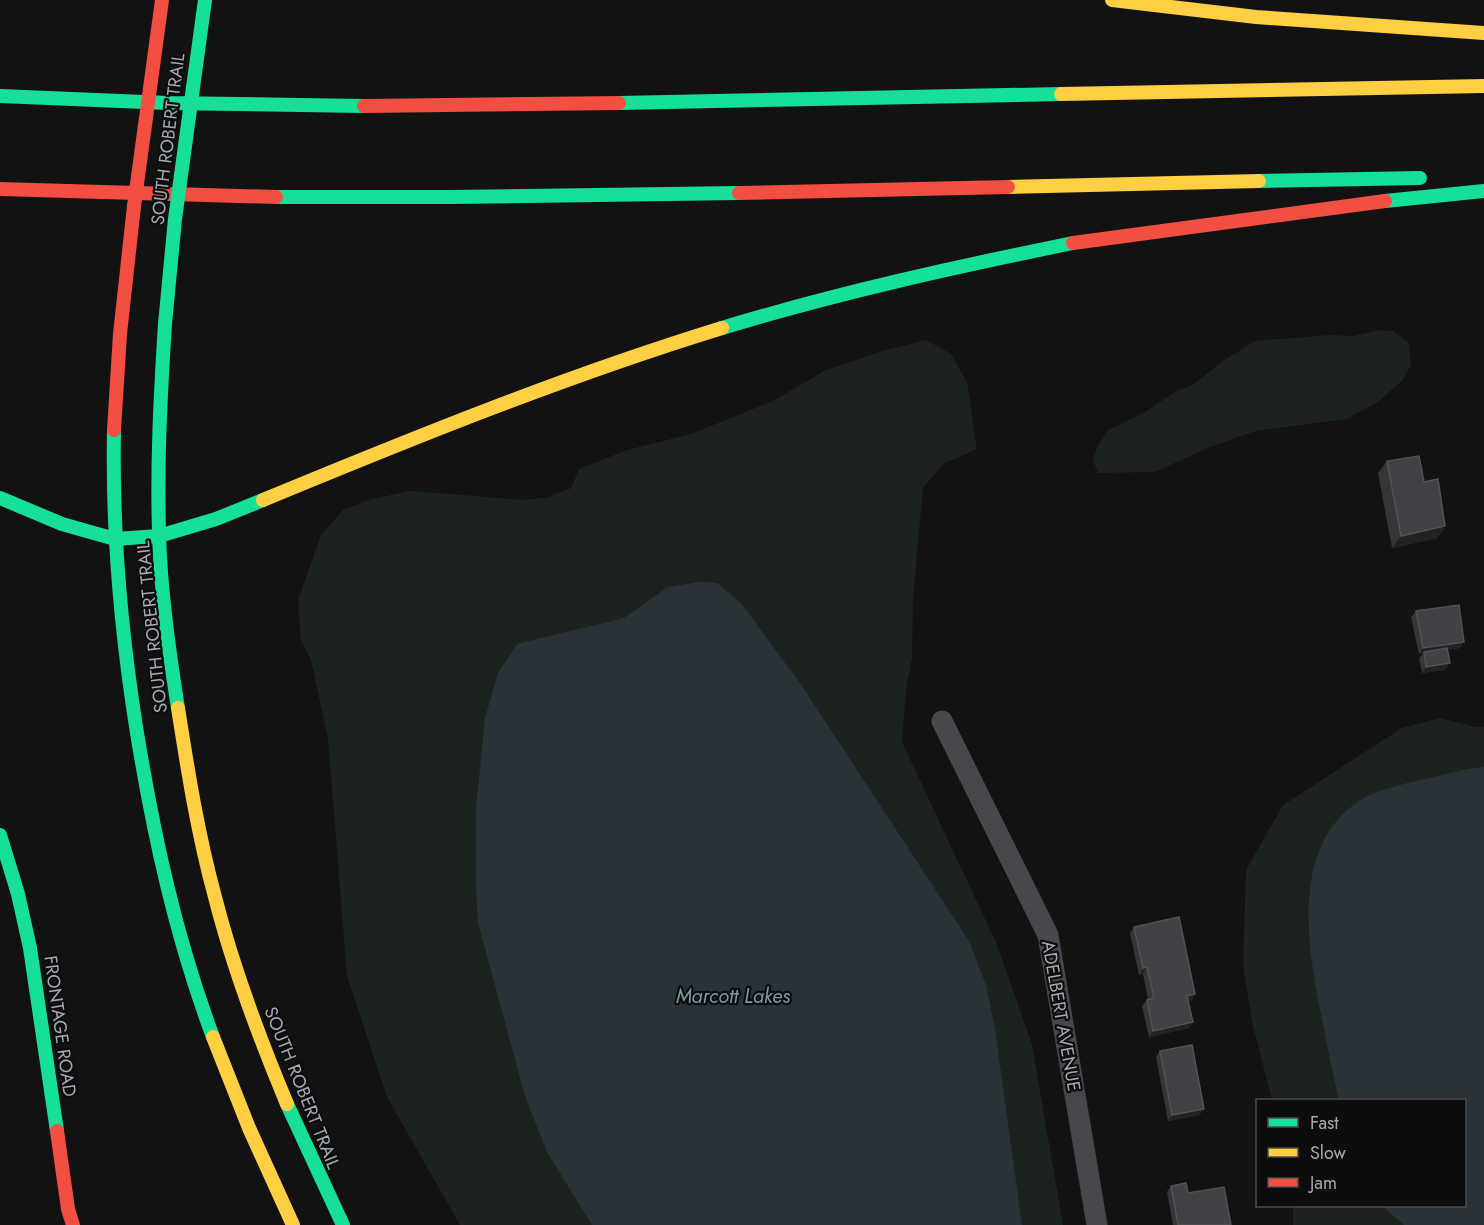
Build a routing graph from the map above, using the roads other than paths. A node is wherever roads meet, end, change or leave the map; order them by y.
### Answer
1 (162, 0) edge
2 (205, 0) edge
3 (1112, 0) edge
4 (1484, 33) edge
5 (1484, 86) edge
6 (0, 96) edge
7 (1438, 177) dead end
8 (0, 189) edge
9 (1484, 191) edge
10 (0, 498) edge
11 (159, 536) junction
12 (115, 539) junction
13 (942, 721) dead end
14 (0, 835) edge
15 (73, 1225) edge
16 (293, 1225) edge
17 (343, 1225) edge
18 (1097, 1225) edge

1 - 12 main road, SOUTH ROBERT TRAIL, bridge
2 - 11 main road, SOUTH ROBERT TRAIL, bridge
3 - 4 main road
5 - 6 main road
7 - 8 main road
9 - 11 main road
10 - 12 main road
11 - 12 main road
11 - 17 main road, SOUTH ROBERT TRAIL
12 - 16 main road, SOUTH ROBERT TRAIL
13 - 18 street, ADELBERT AVENUE
14 - 15 main road, FRONTAGE ROAD

